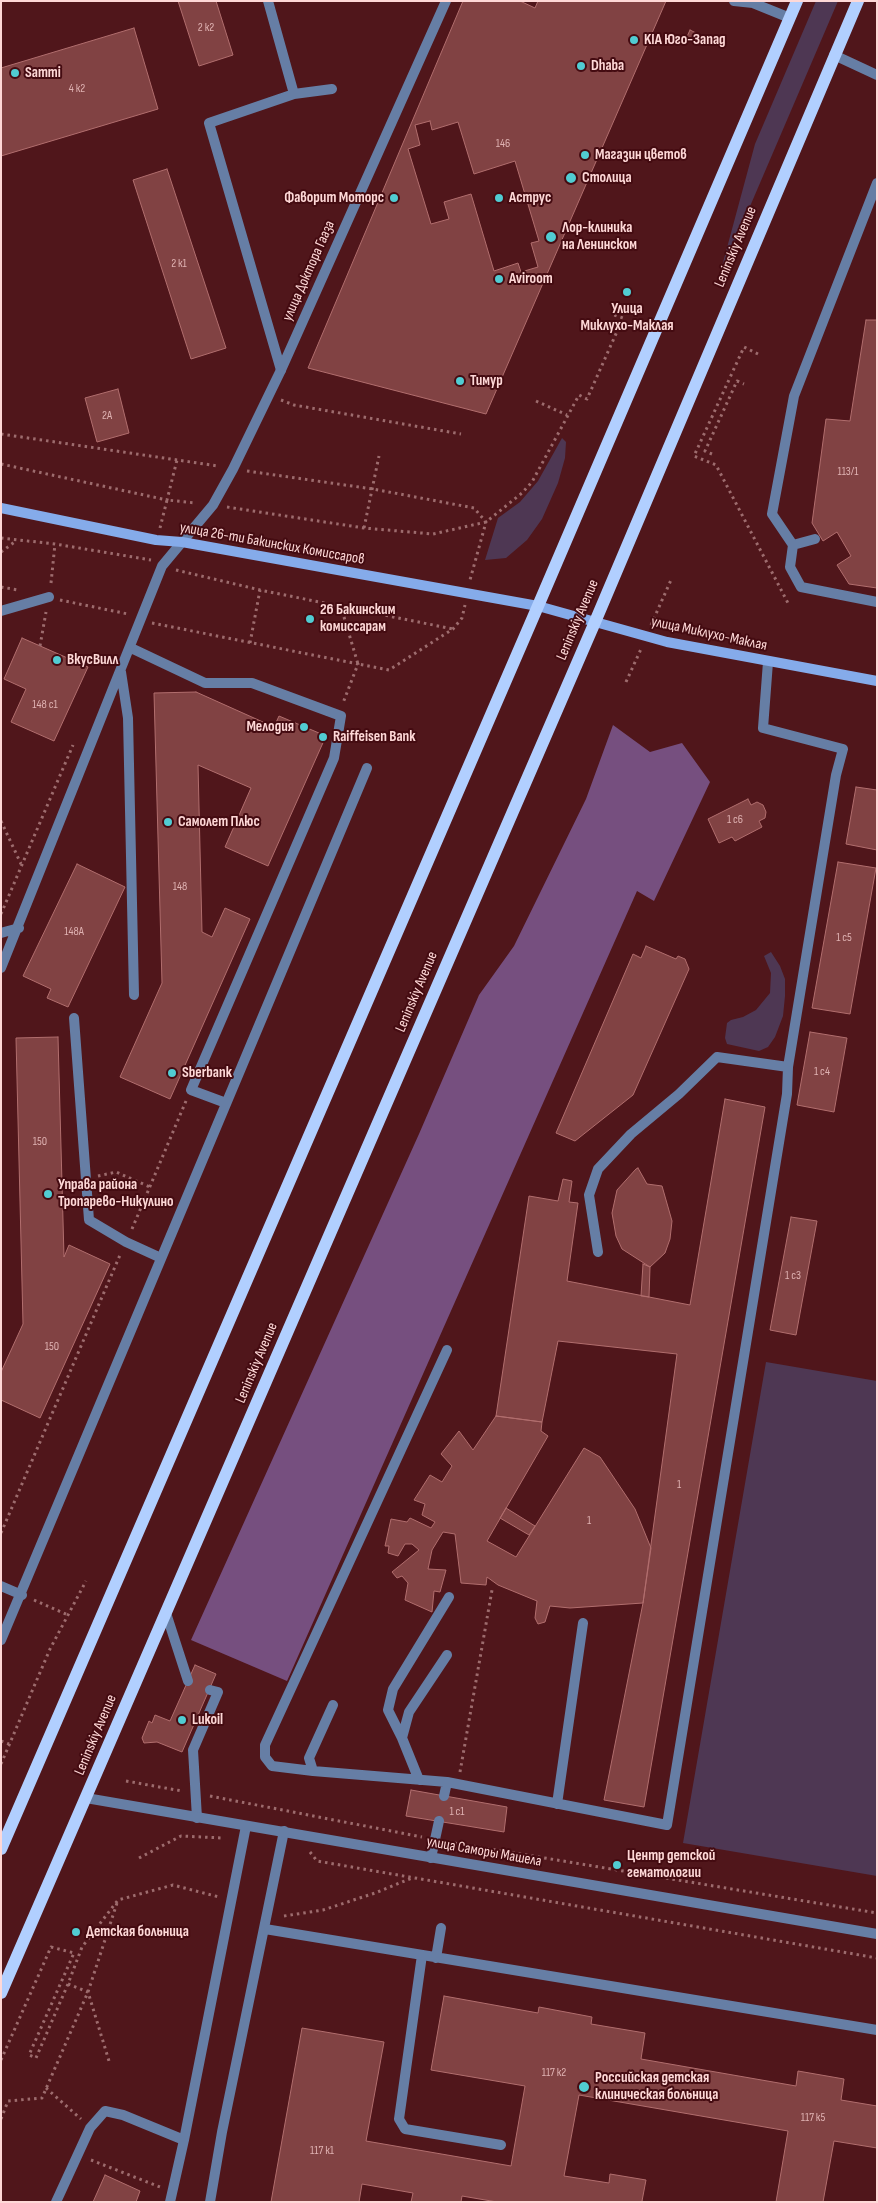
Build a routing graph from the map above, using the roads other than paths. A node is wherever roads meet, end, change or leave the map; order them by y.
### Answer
1 (268, 1) edge
2 (446, 1) edge
3 (734, 1) edge
4 (796, 1) edge
5 (858, 1) edge
6 (790, 18) junction
7 (834, 55) junction
8 (877, 75) edge
9 (332, 89) dead end
10 (294, 94) junction
11 (877, 183) edge
12 (281, 370) junction
13 (1, 508) edge
14 (815, 539) dead end
15 (182, 542) junction
16 (793, 545) junction
17 (49, 597) road end
18 (877, 602) edge
19 (538, 606) junction
20 (1, 611) edge
21 (595, 622) junction
22 (131, 648) junction
23 (768, 662) junction
24 (121, 672) junction
25 (877, 681) edge
26 (367, 768) dead end
27 (19, 928) junction
28 (1, 933) edge
29 (1, 968) edge
30 (134, 995) dead end
31 (74, 1018) dead end
32 (788, 1067) junction
33 (226, 1103) junction
34 (598, 1252) dead end
35 (162, 1258) junction
36 (447, 1350) dead end
37 (1, 1586) edge
38 (22, 1595) junction
39 (449, 1597) dead end
40 (166, 1613) junction
41 (583, 1623) dead end
42 (1, 1640) edge
43 (447, 1655) dead end
44 (188, 1681) dead end
45 (210, 1690) dead end
46 (333, 1705) dead end
47 (402, 1738) junction
48 (312, 1771) junction
49 (419, 1780) junction
50 (446, 1782) junction
51 (444, 1796) dead end
52 (86, 1798) junction
53 (557, 1804) junction
54 (197, 1818) junction
55 (439, 1821) dead end
56 (246, 1826) junction
57 (284, 1831) junction
58 (1, 1849) edge
59 (431, 1858) junction
60 (440, 1928) dead end
61 (265, 1930) junction
62 (877, 1934) edge
63 (422, 1956) junction
64 (436, 1958) junction
65 (1, 1992) edge
66 (877, 2030) edge
67 (184, 2140) junction
68 (501, 2145) dead end
69 (171, 2197) edge
70 (56, 2202) edge
71 (210, 2202) edge

1 - 10 street
2 - 12 street, улица Доктора Гааза
3 - 6 street
4 - 6 main road
5 - 7 main road, Leninskiy Avenue
6 - 19 main road
7 - 8 street
7 - 21 main road, Leninskiy Avenue
9 - 10 street
10 - 12 street
11 - 16 street
12 - 15 street, улица Доктора Гааза
13 - 15 main road, улица 26-ти Бакинских Комиссаров
14 - 16 street
15 - 19 main road, улица 26-ти Бакинских Комиссаров
15 - 22 street, улица Доктора Гааза
16 - 18 street
17 - 20 street
19 - 21 main road, улица Миклухо-Маклая
19 - 58 main road
21 - 23 main road, улица Миклухо-Маклая
21 - 40 main road, Leninskiy Avenue
22 - 24 street, улица Доктора Гааза
22 - 33 street
23 - 25 main road, улица Миклухо-Маклая
23 - 32 street
24 - 27 street, улица Доктора Гааза
24 - 30 street
26 - 33 street
27 - 28 street
27 - 29 street, улица Доктора Гааза
31 - 35 street
32 - 34 street
32 - 53 street
33 - 35 street
35 - 38 street
36 - 48 street
37 - 38 street
38 - 42 street
39 - 47 street
40 - 44 street
40 - 52 main road, Leninskiy Avenue
41 - 53 street
43 - 47 street
45 - 54 street
46 - 48 street
47 - 49 street
48 - 49 street
49 - 50 street
50 - 51 street
50 - 53 street
52 - 54 street, улица Саморы Машела
52 - 65 main road, Leninskiy Avenue
54 - 56 street, улица Саморы Машела
55 - 59 street
56 - 57 street, улица Саморы Машела
56 - 67 street
57 - 59 street, улица Саморы Машела
57 - 61 street
59 - 62 street, улица Саморы Машела
60 - 64 street
61 - 63 street
61 - 71 street
63 - 64 street
63 - 68 street
64 - 66 street
67 - 69 street
67 - 70 street

